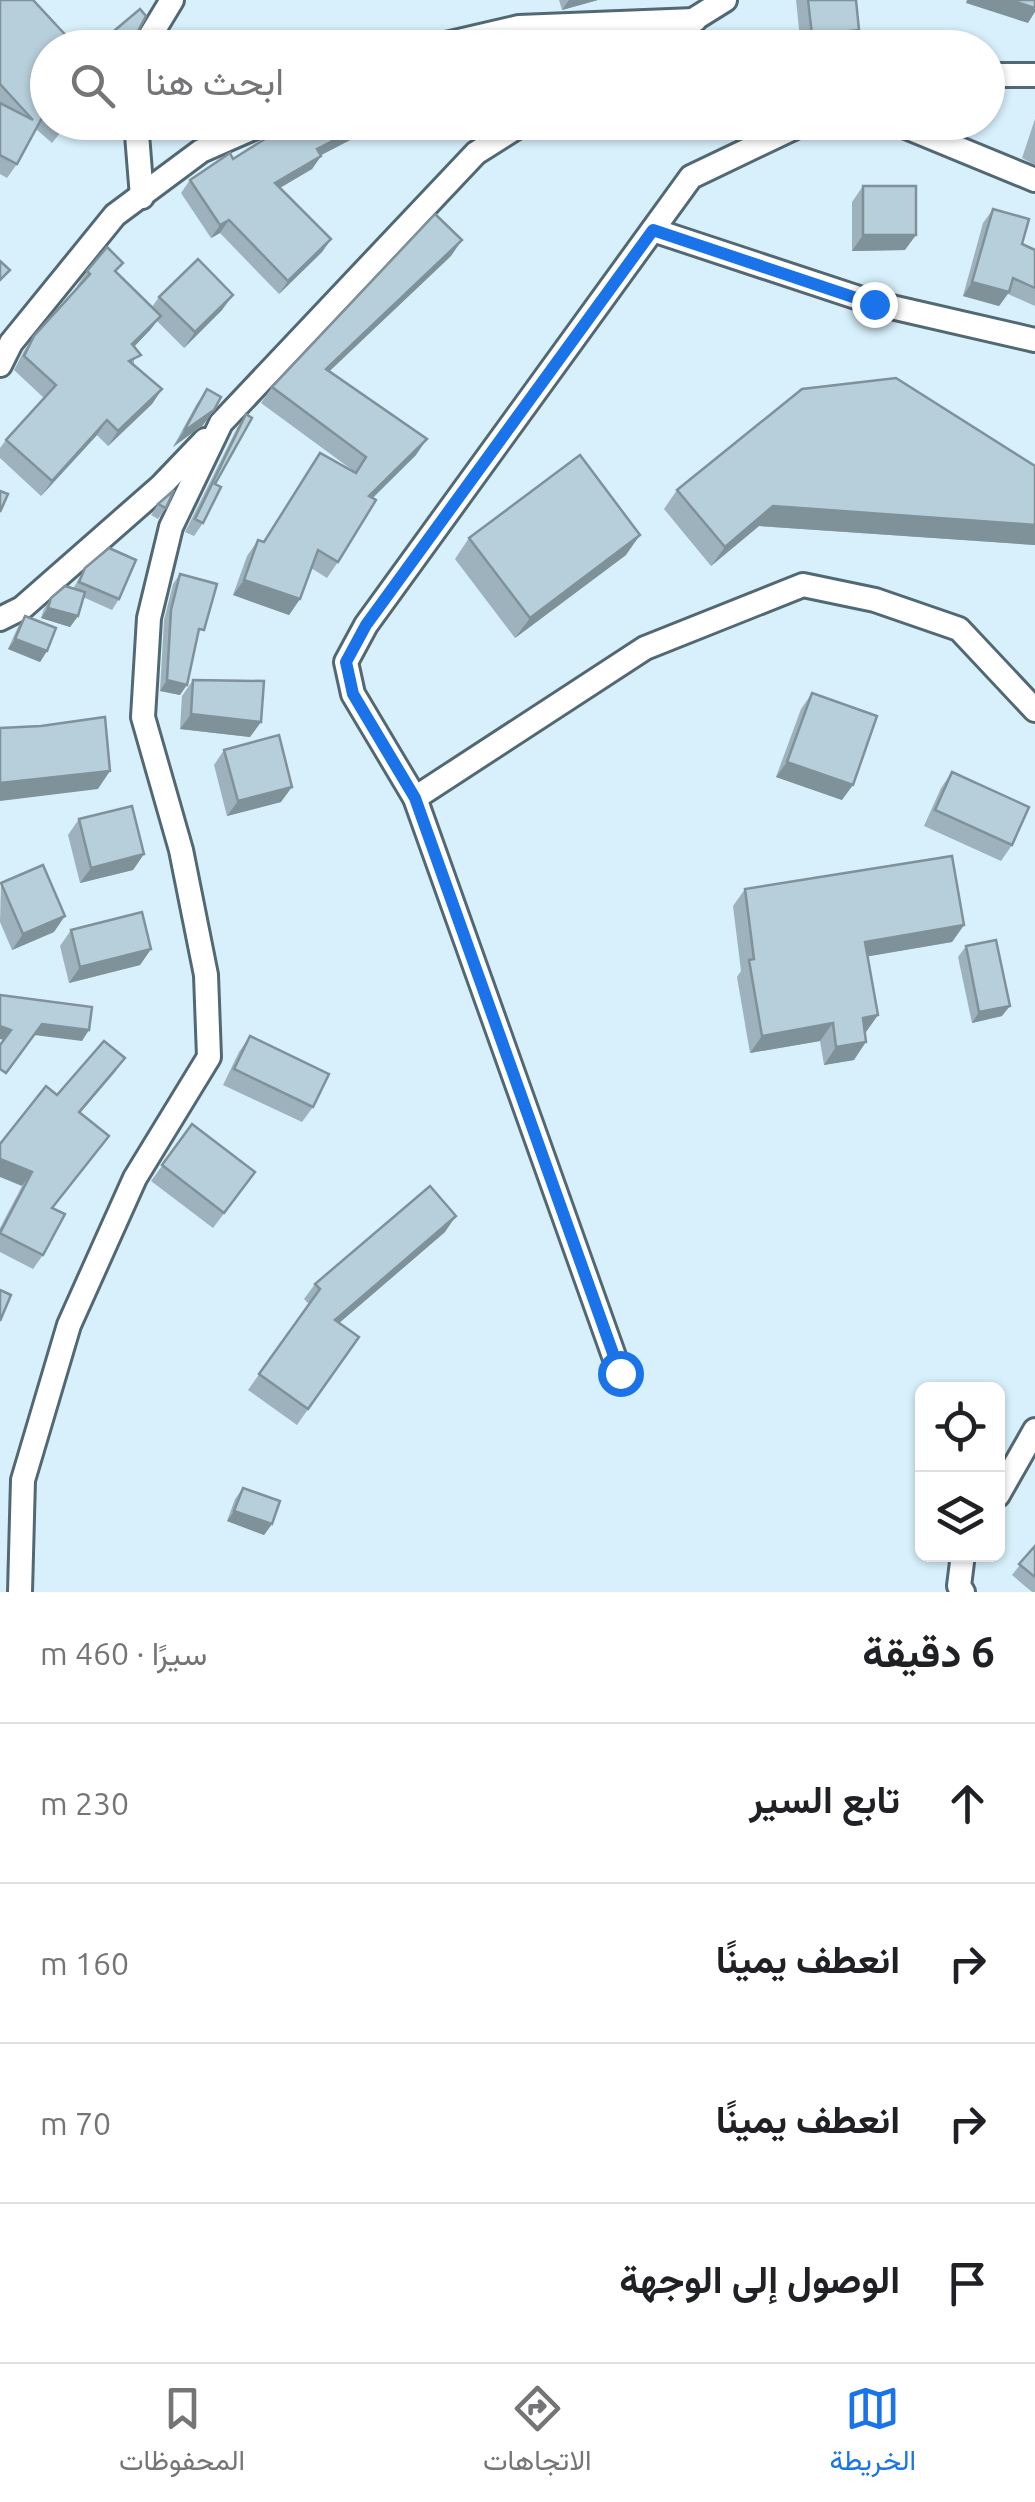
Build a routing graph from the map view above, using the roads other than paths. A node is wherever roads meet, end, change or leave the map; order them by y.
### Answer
1 (172, 0) edge
2 (726, 0) edge
3 (694, 20) junction
4 (153, 30) edge
5 (503, 30) edge
6 (678, 30) edge
7 (1005, 74) edge
8 (1035, 75) edge
9 (137, 140) edge
10 (226, 140) edge
11 (497, 140) edge
12 (768, 140) edge
13 (938, 140) edge
14 (1035, 180) edge
15 (142, 196) junction
16 (653, 230) junction
17 (1035, 340) edge
18 (0, 365) edge
19 (221, 423) junction
20 (0, 619) edge
21 (1034, 707) edge
22 (415, 798) junction
23 (620, 1373) dead end
24 (1035, 1430) edge
25 (1005, 1482) edge
26 (962, 1562) edge
27 (20, 1592) edge
28 (963, 1592) edge

1 - 4 street
2 - 3 street
3 - 5 street
3 - 6 street
7 - 8 street
9 - 15 street
10 - 15 street
11 - 19 street
12 - 16 street
13 - 14 street
15 - 18 street
16 - 17 street
16 - 22 street
19 - 20 street
19 - 27 street
21 - 22 street
22 - 23 street
24 - 25 street
26 - 28 street

